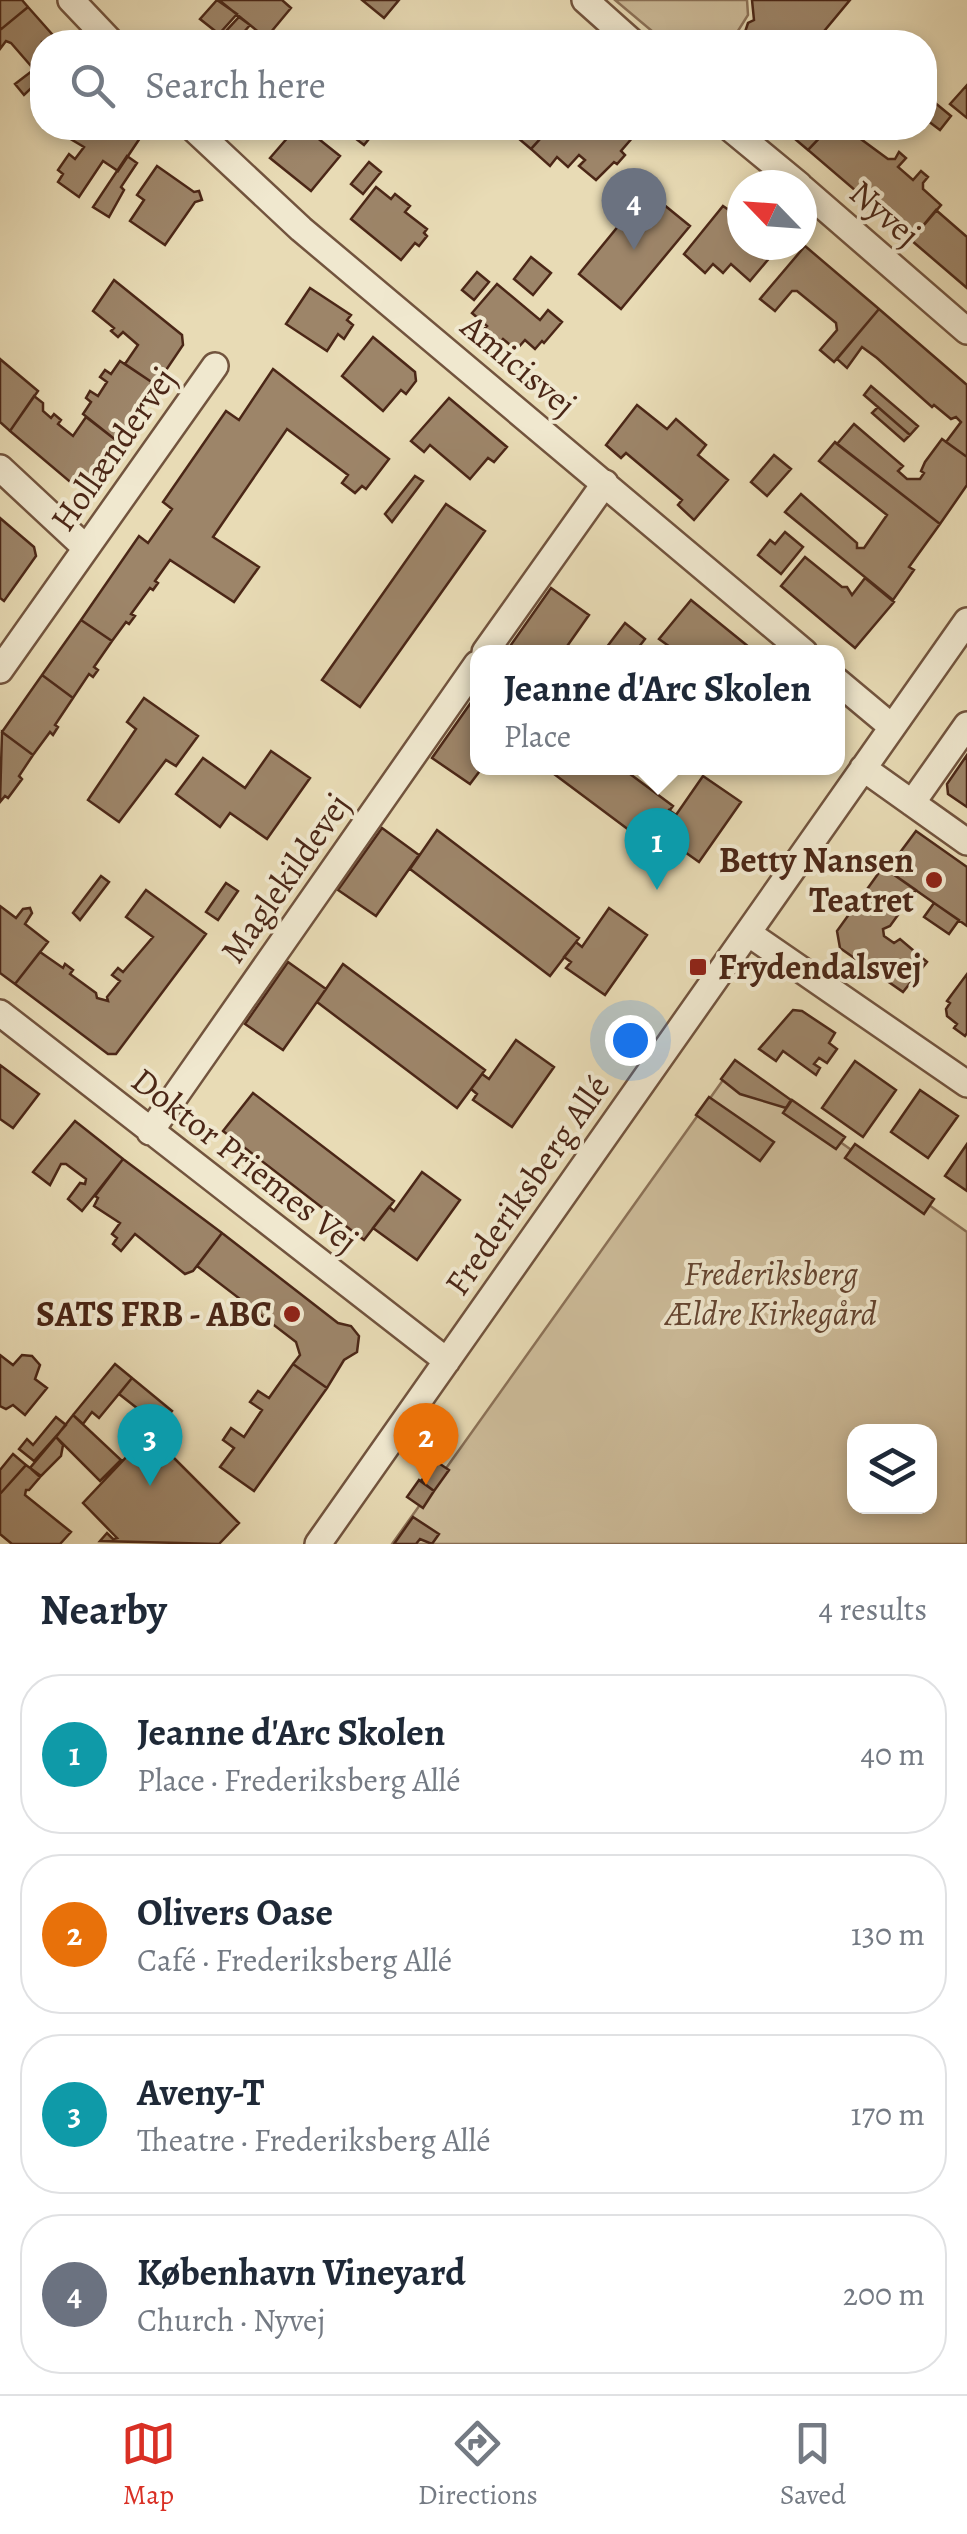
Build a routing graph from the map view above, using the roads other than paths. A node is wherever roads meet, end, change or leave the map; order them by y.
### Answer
1 (71, 0) edge
2 (585, 0) edge
3 (100, 30) edge
4 (619, 30) edge
5 (206, 140) edge
6 (744, 140) edge
7 (781, 170) edge
8 (817, 201) edge
9 (967, 331) edge
10 (215, 366) dead end
11 (0, 468) edge
12 (605, 483) junction
13 (86, 548) junction
14 (967, 621) edge
15 (490, 645) edge
16 (796, 645) edge
17 (0, 670) edge
18 (470, 674) edge
19 (845, 688) edge
20 (967, 725) edge
21 (892, 727) junction
22 (863, 768) junction
23 (912, 803) junction
24 (967, 842) edge
25 (748, 933) junction
26 (0, 1013) edge
27 (967, 1084) edge
28 (150, 1132) junction
29 (447, 1360) junction
30 (318, 1544) edge

1 - 3 street
2 - 4 street
5 - 12 street, Amicisvej
6 - 7 street, Nyvej
8 - 9 street, Nyvej
10 - 13 street, Hollændervej
11 - 13 street
12 - 15 street
12 - 16 street, Amicisvej
13 - 17 street, Hollændervej
14 - 21 street, Frederiksberg Allé
18 - 28 street, Maglekildevej
19 - 21 street
20 - 23 street
21 - 22 street, Frederiksberg Allé
22 - 23 street
22 - 25 street, Frederiksberg Allé
23 - 24 street
25 - 27 street
25 - 29 street, Frederiksberg Allé
26 - 28 street, Doktor Priemes Vej
28 - 29 street, Doktor Priemes Vej
29 - 30 street, Frederiksberg Allé

